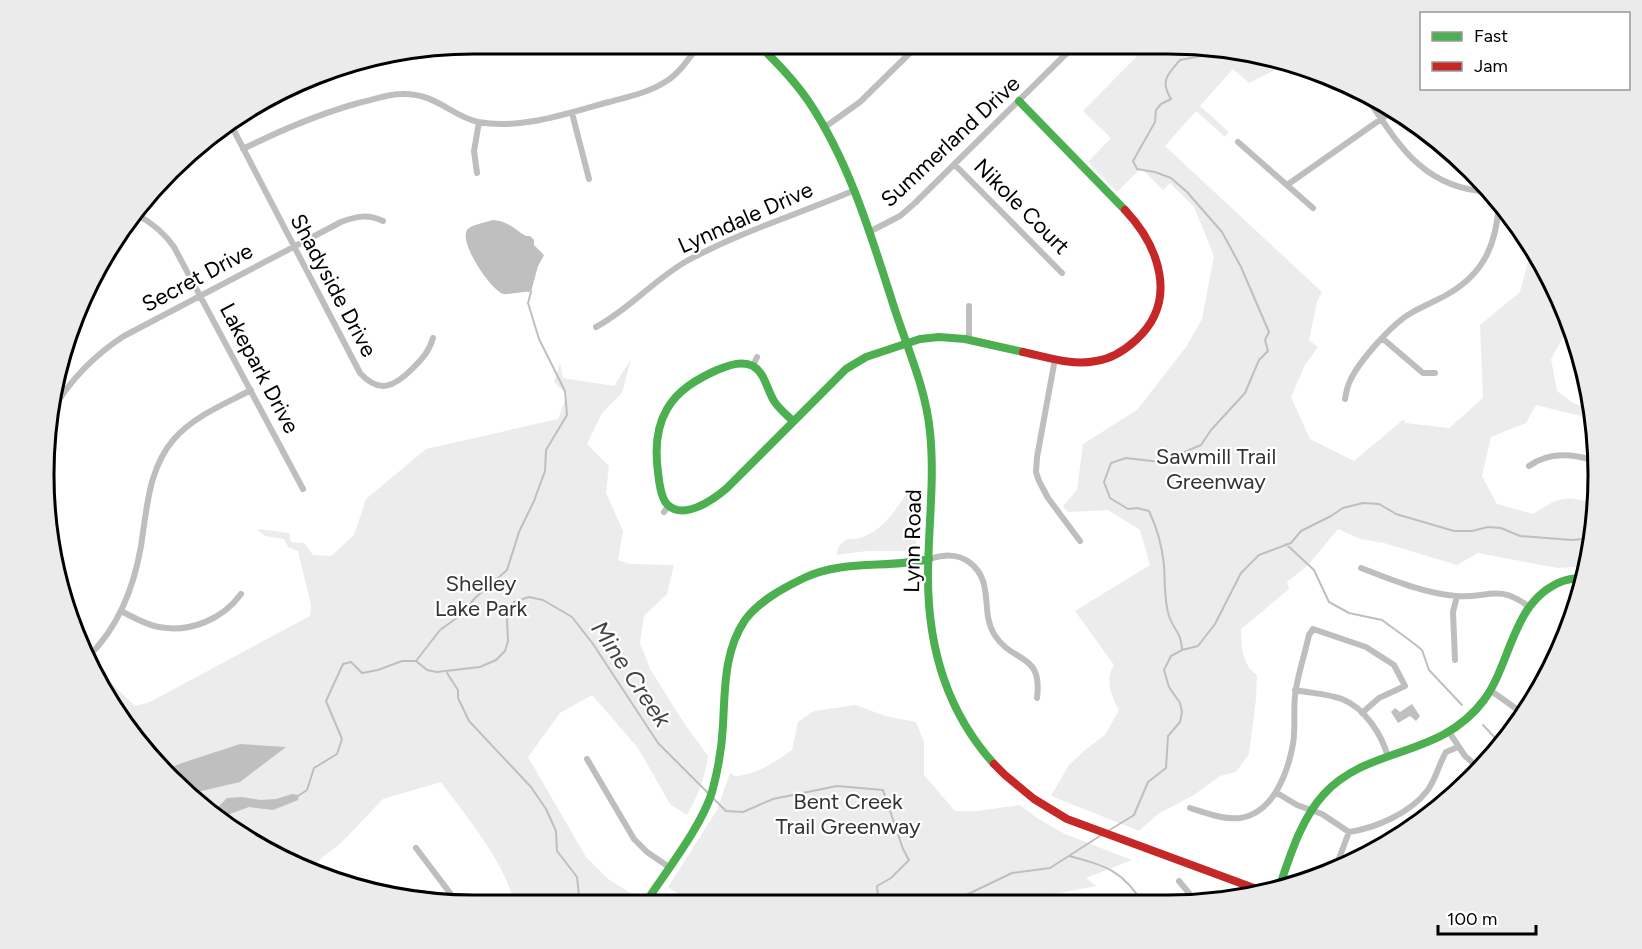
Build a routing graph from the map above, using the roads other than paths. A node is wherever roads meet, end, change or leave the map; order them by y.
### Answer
1 (692, 54) edge
2 (768, 54) edge
3 (910, 54) edge
4 (1066, 54) edge
5 (1019, 101) junction
6 (1374, 108) edge
7 (572, 113) junction
8 (1386, 115) edge
9 (1381, 119) junction
10 (479, 122) junction
11 (825, 127) junction
12 (234, 130) edge
13 (1238, 142) dead end
14 (243, 149) junction
15 (955, 165) junction
16 (477, 173) dead end
17 (588, 178) dead end
18 (1287, 185) junction
19 (855, 190) junction
20 (1479, 191) edge
21 (1313, 208) dead end
22 (1497, 214) edge
23 (142, 218) edge
24 (383, 221) dead end
25 (869, 232) junction
26 (293, 248) junction
27 (1062, 273) dead end
28 (201, 295) junction
29 (969, 306) dead end
30 (596, 327) dead end
31 (433, 338) dead end
32 (1382, 338) junction
33 (969, 340) junction
34 (906, 344) junction
35 (758, 357) dead end
36 (1055, 359) junction
37 (753, 366) junction
38 (1436, 373) dead end
39 (251, 390) junction
40 (61, 398) edge
41 (1345, 399) dead end
42 (793, 421) junction
43 (1587, 458) edge
44 (1529, 466) dead end
45 (303, 489) dead end
46 (1080, 541) dead end
47 (929, 559) junction
48 (1361, 568) dead end
49 (1575, 579) edge
50 (241, 594) dead end
51 (1457, 596) junction
52 (1528, 606) junction
53 (121, 611) junction
54 (93, 651) edge
55 (1455, 660) dead end
56 (1295, 690) junction
57 (1490, 690) junction
58 (1036, 698) dead end
59 (1516, 709) edge
60 (1362, 713) junction
61 (1449, 732) junction
62 (1458, 747) junction
63 (1388, 757) junction
64 (587, 759) dead end
65 (1474, 763) edge
66 (1277, 793) junction
67 (1190, 808) dead end
68 (1312, 810) junction
69 (1349, 832) junction
70 (416, 848) dead end
71 (1339, 858) edge
72 (669, 867) junction
73 (1282, 879) edge
74 (1179, 880) dead end
75 (1249, 887) edge
76 (451, 894) edge
77 (1190, 894) edge
78 (650, 895) edge

1 - 7 street
2 - 11 main road, Lynn Road
3 - 11 street
4 - 5 street, Summerland Drive
5 - 15 street, Summerland Drive
5 - 36 main road
6 - 9 street
7 - 10 street
7 - 17 street
8 - 9 street
9 - 18 street
9 - 20 street
10 - 14 street
10 - 16 street
11 - 19 main road, Lynn Road
12 - 14 street, Shadyside Drive
13 - 18 street
14 - 26 street, Shadyside Drive
15 - 25 street, Summerland Drive
15 - 27 street, Nikole Court
18 - 21 street
19 - 25 main road, Lynn Road
19 - 30 street, Lynndale Drive
22 - 32 street
23 - 28 street, Lakepark Drive
24 - 26 street, Secret Drive
25 - 34 main road, Lynn Road
26 - 28 street, Secret Drive
26 - 31 street, Shadyside Drive
28 - 39 street, Lakepark Drive
28 - 40 street, Secret Drive
29 - 33 street
32 - 38 street
32 - 41 street
33 - 34 main road
33 - 36 main road
34 - 42 main road
34 - 47 main road, Lynn Road
35 - 37 street
36 - 46 street
37 - 42 main road
37 - 42 main road
39 - 45 street, Lakepark Drive
39 - 53 street
43 - 44 street
47 - 58 street
47 - 72 main road
47 - 75 main road, Lynn Road
48 - 51 street
49 - 52 main road
50 - 53 street
51 - 52 street
51 - 55 street
52 - 57 main road
53 - 54 street
56 - 60 street
56 - 60 street
56 - 66 street
57 - 59 street
57 - 61 main road
60 - 63 street
61 - 62 street
61 - 63 main road
62 - 65 street
62 - 69 street
63 - 68 main road
64 - 72 street
66 - 67 street
66 - 68 street
68 - 69 street
68 - 73 main road
69 - 71 street
70 - 76 street
72 - 78 main road
74 - 77 street

